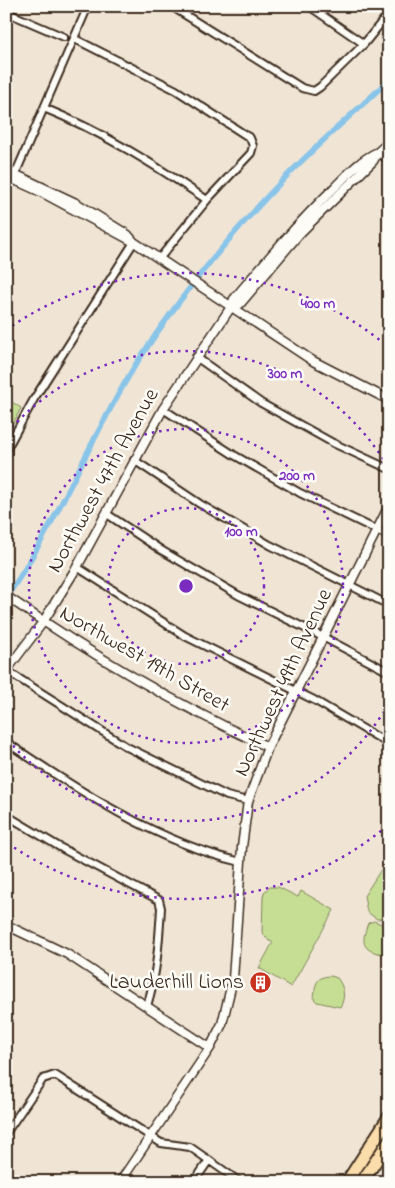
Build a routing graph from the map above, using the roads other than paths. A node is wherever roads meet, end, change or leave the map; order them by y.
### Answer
1 (88, 6) edge
2 (171, 6) edge
3 (309, 6) edge
4 (6, 12) edge
5 (389, 12) edge
6 (64, 37) dead end
7 (75, 39) junction
8 (364, 44) junction
9 (44, 108) junction
10 (389, 142) edge
11 (378, 152) junction
12 (389, 161) edge
13 (6, 170) edge
14 (11, 176) edge
15 (207, 200) junction
16 (134, 242) junction
17 (159, 259) junction
18 (232, 307) junction
19 (196, 357) junction
20 (389, 400) edge
21 (163, 409) junction
22 (6, 450) edge
23 (134, 460) junction
24 (389, 469) edge
25 (389, 506) edge
26 (107, 514) junction
27 (377, 529) junction
28 (389, 536) edge
29 (77, 567) junction
30 (350, 583) junction
31 (6, 596) edge
32 (389, 604) edge
33 (43, 622) junction
34 (323, 637) junction
35 (7, 671) edge
36 (389, 672) edge
37 (296, 692) junction
38 (6, 742) edge
39 (389, 744) edge
40 (268, 748) junction
41 (248, 801) junction
42 (6, 815) edge
43 (241, 862) junction
44 (6, 925) edge
45 (147, 1006) junction
46 (210, 1048) junction
47 (389, 1117) edge
48 (6, 1118) edge
49 (13, 1122) junction
50 (6, 1133) edge
51 (151, 1136) junction
52 (389, 1141) edge
53 (209, 1160) junction
54 (120, 1182) edge
55 (194, 1182) edge
56 (240, 1182) edge
57 (347, 1182) edge
58 (362, 1182) edge

1 - 7 street
2 - 8 street
3 - 8 street
4 - 6 street
5 - 8 street
7 - 9 street
7 - 15 street
9 - 14 street
9 - 15 street
10 - 11 street, Northwest 47th Avenue
11 - 12 street
11 - 18 street, Northwest 47th Avenue
13 - 14 street
14 - 16 street
15 - 17 street
16 - 17 street
16 - 22 street
17 - 18 street
18 - 19 street, Northwest 47th Avenue
18 - 20 street
19 - 21 street, Northwest 47th Avenue
19 - 24 street
21 - 23 street, Northwest 47th Avenue
21 - 27 street
23 - 26 street, Northwest 47th Avenue
23 - 30 street
25 - 27 street, Northwest 49th Avenue
26 - 29 street, Northwest 47th Avenue
26 - 34 street
27 - 28 street
27 - 30 street, Northwest 49th Avenue
29 - 33 street, Northwest 47th Avenue
29 - 37 street
30 - 32 street
30 - 34 street, Northwest 49th Avenue
31 - 33 street, Northwest 19th Street
33 - 35 street, Northwest 47th Avenue
33 - 40 street, Northwest 19th Street
34 - 36 street
34 - 37 street, Northwest 49th Avenue
35 - 41 street
37 - 39 street
37 - 40 street, Northwest 49th Avenue
38 - 43 street
40 - 41 street, Northwest 49th Avenue
41 - 43 street, Northwest 49th Avenue
42 - 45 street
43 - 46 street, Northwest 49th Avenue
44 - 45 street
45 - 46 street
46 - 51 street, Northwest 49th Avenue
47 - 57 highway
48 - 49 street
49 - 50 street
49 - 51 street
51 - 53 street
51 - 54 street, Northwest 49th Avenue
52 - 58 highway
53 - 55 street
53 - 56 street

